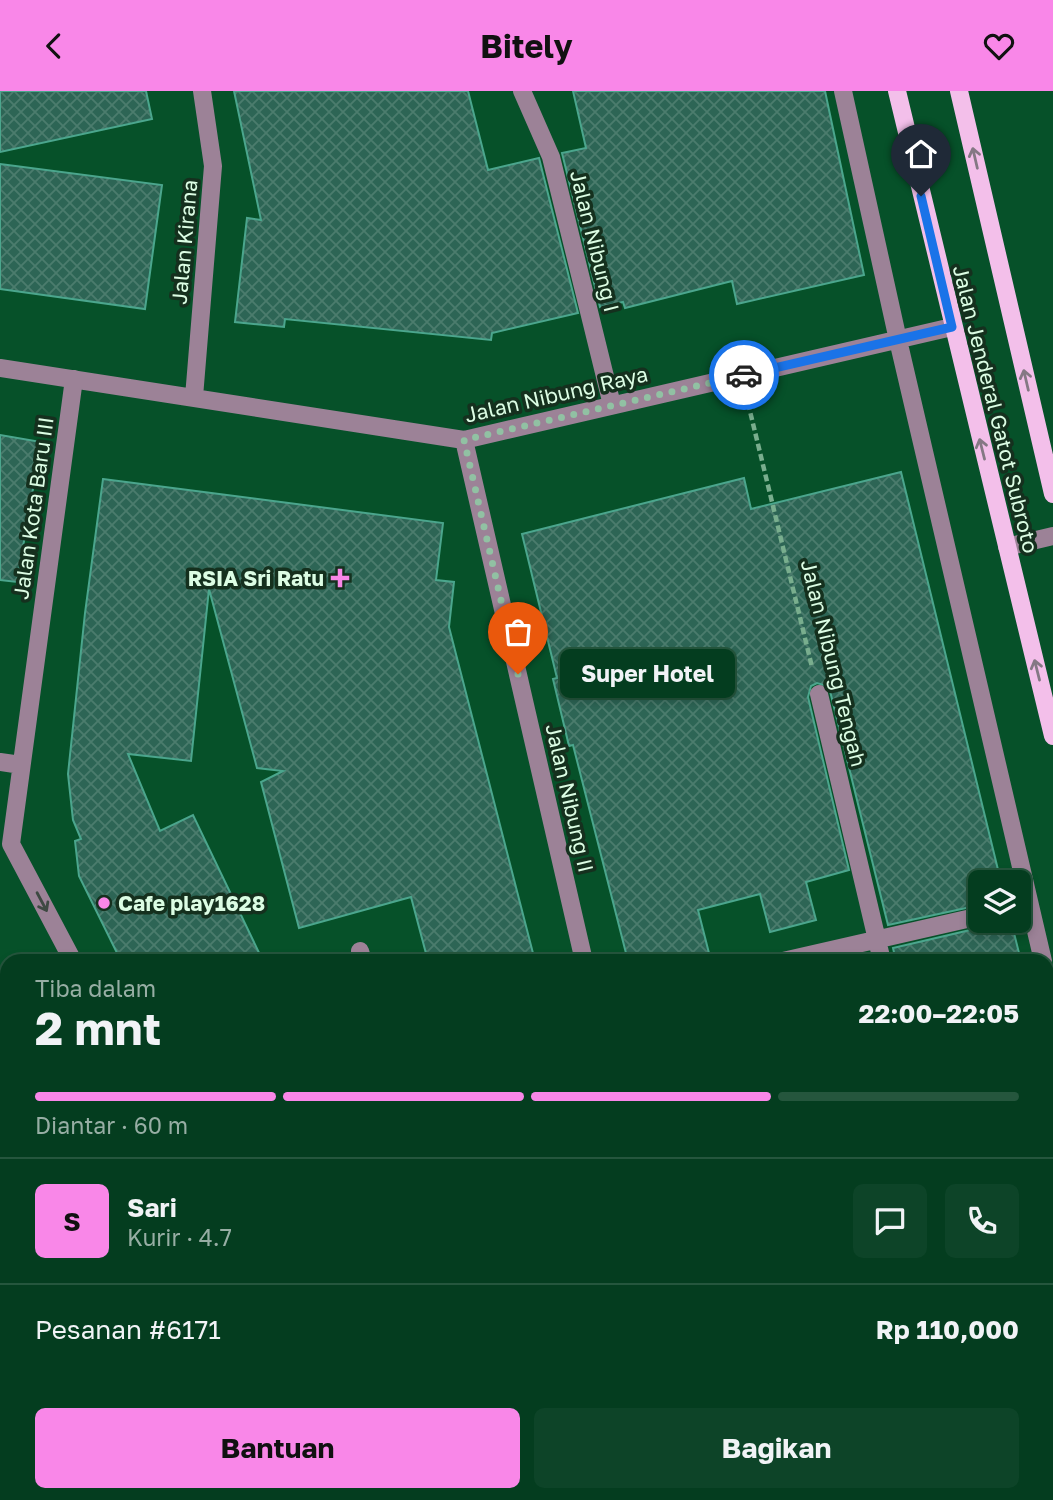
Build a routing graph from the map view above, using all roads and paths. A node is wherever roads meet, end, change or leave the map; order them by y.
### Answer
1 (202, 91) edge
2 (522, 91) edge
3 (843, 91) edge
4 (897, 91) edge
5 (959, 91) edge
6 (952, 327) junction
7 (898, 339) junction
8 (0, 367) edge
9 (742, 375) junction
10 (74, 379) junction
11 (194, 397) junction
12 (612, 405) junction
13 (464, 440) junction
14 (1053, 494) edge
15 (1053, 536) edge
16 (1007, 547) junction
17 (819, 695) joint
18 (1053, 737) edge
19 (0, 762) edge
20 (21, 765) junction
21 (5, 847) edge
22 (1016, 870) edge
23 (968, 919) edge
24 (1031, 926) edge
25 (877, 939) junction
26 (69, 954) edge
27 (582, 954) edge
28 (813, 954) edge
29 (880, 954) edge
30 (1041, 954) edge

1 - 11 street, Jalan Kirana
2 - 12 street, Jalan Nibung I
3 - 7 street
4 - 6 main road, Jalan Jenderal Gatot Subroto
14 -> 5 main road, Jalan Jenderal Gatot Subroto
6 - 7 street, Jalan Nibung Raya
16 -> 6 main road, Jalan Jenderal Gatot Subroto
7 - 9 street, Jalan Nibung Raya
7 - 22 street
8 - 10 street, Jalan Nibung Raya
9 - 12 street, Jalan Nibung Raya
9 - 17 path, Jalan Nibung Tengah
10 - 11 street, Jalan Nibung Raya
10 - 20 street, Jalan Kota Baru III
11 - 13 street, Jalan Nibung Raya
12 - 13 street, Jalan Nibung Raya
13 - 27 street, Jalan Nibung II
15 - 16 street
18 -> 16 main road, Jalan Jenderal Gatot Subroto
17 - 25 street, Jalan Nibung Tengah
19 - 20 street
20 - 21 street, Jalan Kota Baru III
21 -> 26 street, Jalan Kota Baru III
23 - 25 street
24 - 30 street
25 - 28 street
25 - 29 street, Jalan Nibung Tengah

